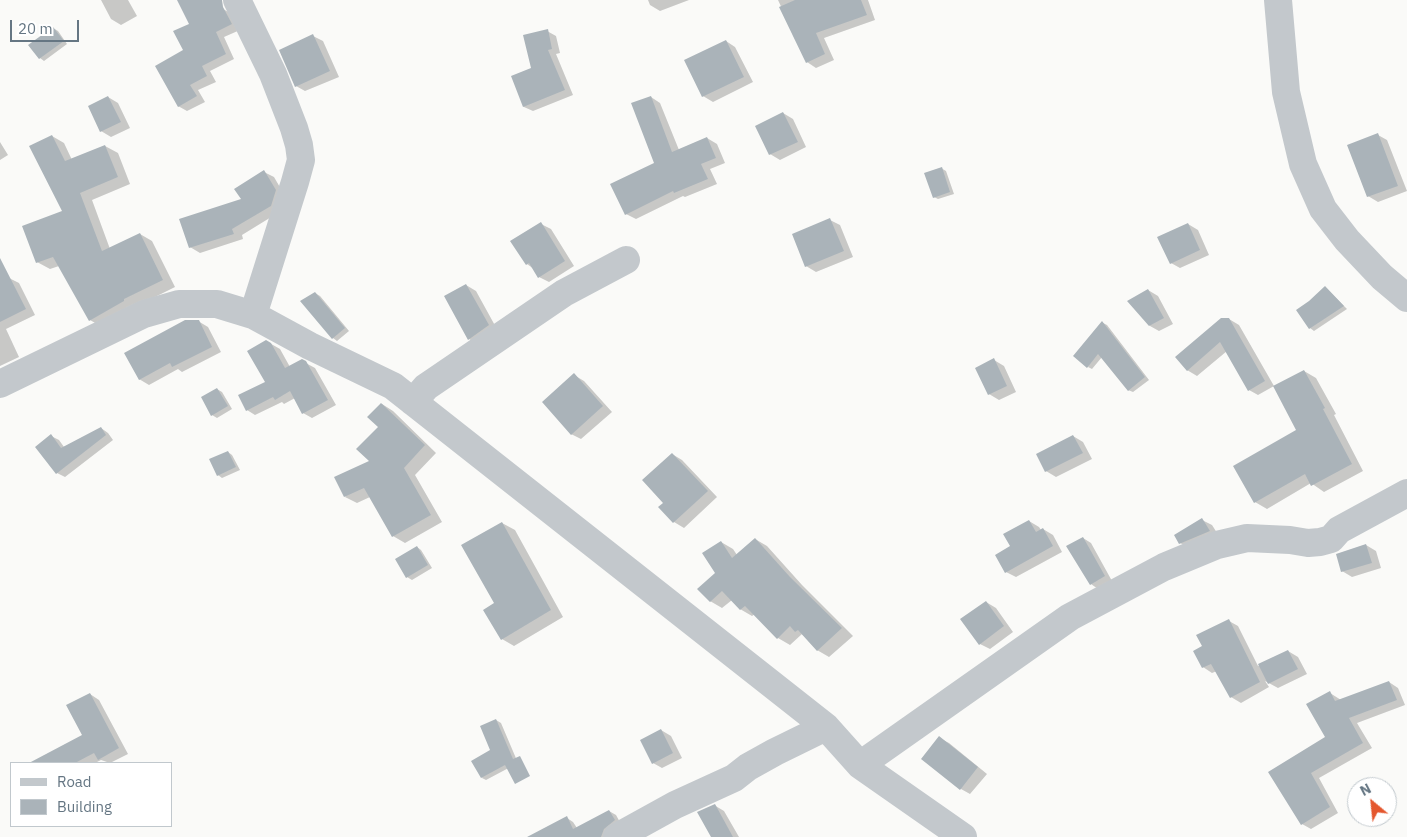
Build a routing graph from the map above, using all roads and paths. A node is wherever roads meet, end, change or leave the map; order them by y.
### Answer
1 (236, 0) edge
2 (1278, 0) edge
3 (626, 260) dead end
4 (1407, 298) edge
5 (253, 315) junction
6 (0, 384) edge
7 (413, 402) junction
8 (1407, 493) edge
9 (826, 727) junction
10 (860, 765) junction
11 (616, 837) edge
12 (963, 837) edge

1 - 5 street
2 - 4 street
3 - 7 street
5 - 6 street
5 - 7 street
7 - 9 street
8 - 10 street
9 - 10 street
9 - 11 street
10 - 12 street

